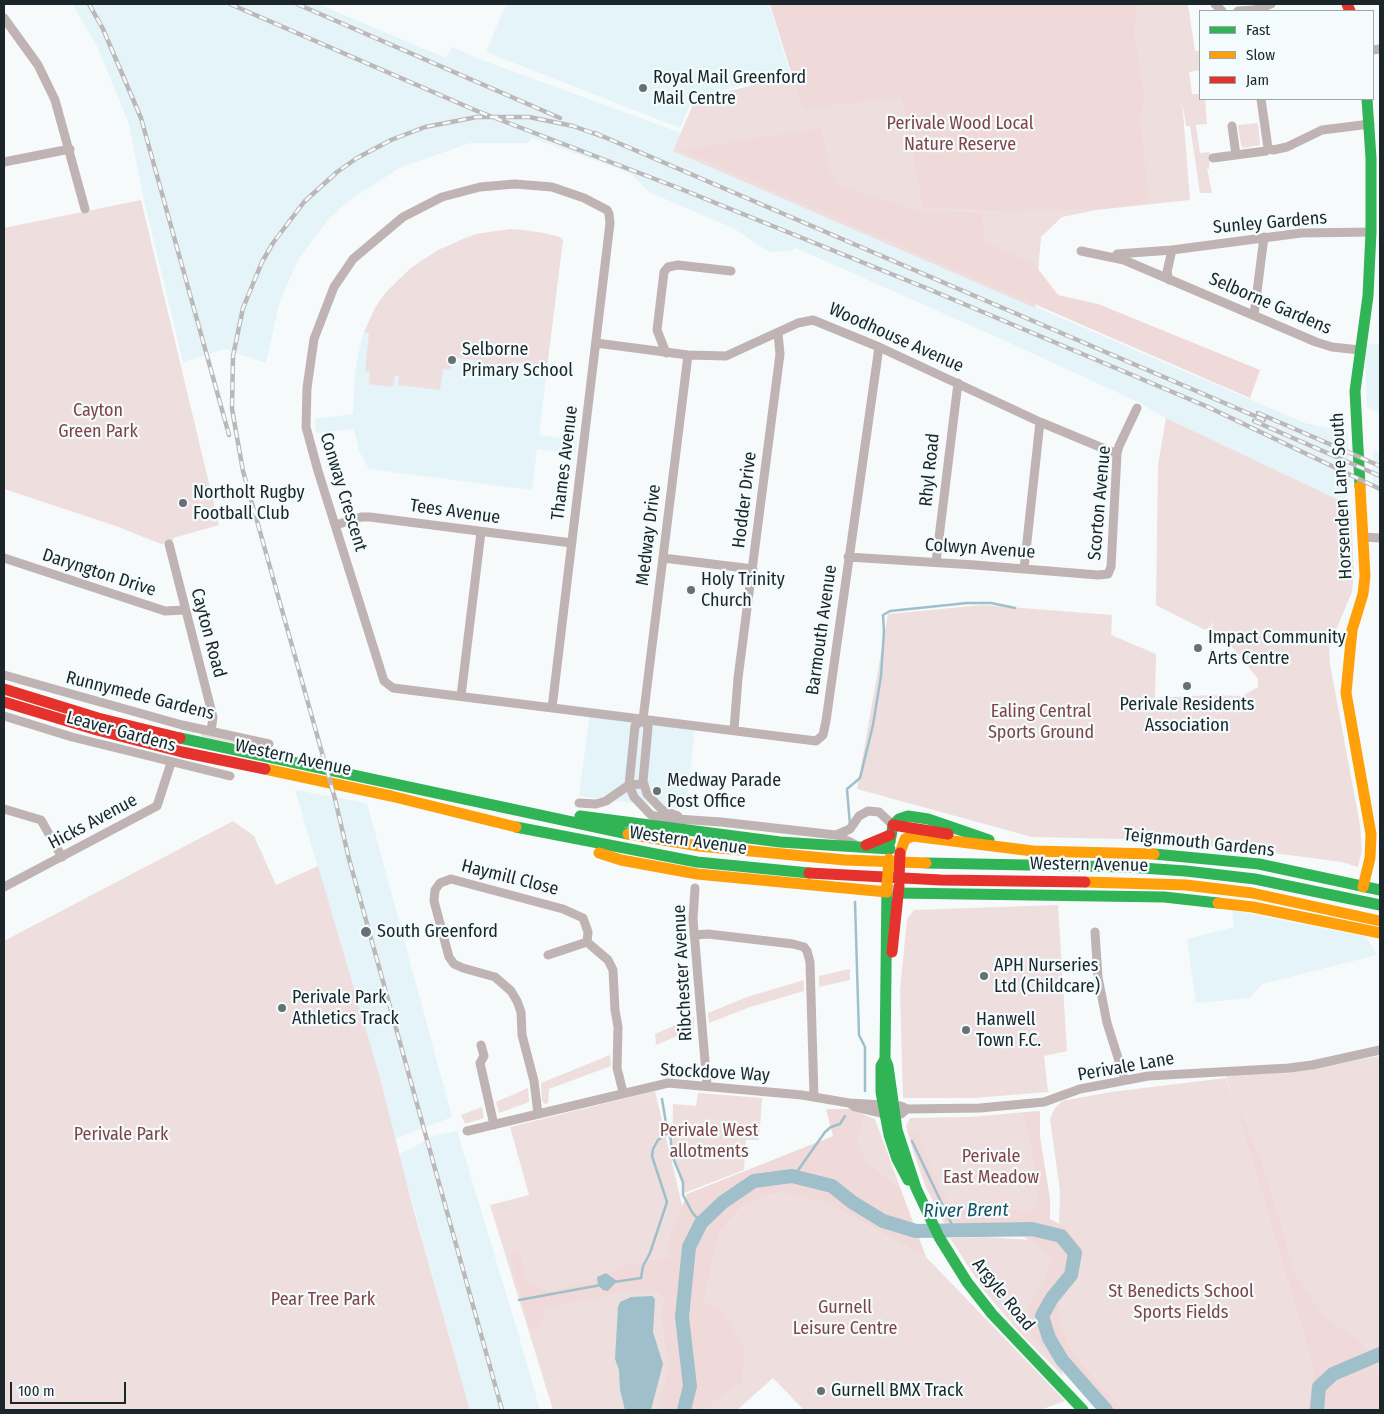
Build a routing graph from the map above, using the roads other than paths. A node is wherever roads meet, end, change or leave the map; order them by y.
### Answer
1 (1271, 4) edge
2 (1253, 10) edge
3 (4, 18) edge
4 (1261, 100) edge
5 (1367, 100) edge
6 (1370, 124) junction
7 (1232, 126) dead end
8 (70, 149) junction
9 (1268, 149) junction
10 (1236, 155) junction
11 (1213, 158) dead end
12 (4, 162) edge
13 (85, 209) dead end
14 (610, 223) joint
15 (1371, 232) junction
16 (1264, 237) junction
17 (1172, 250) junction
18 (1081, 251) joint
19 (731, 271) dead end
20 (1169, 280) junction
21 (1254, 315) junction
22 (778, 334) junction
23 (596, 343) junction
24 (879, 347) junction
25 (1360, 350) junction
26 (666, 352) junction
27 (688, 356) junction
28 (958, 383) junction
29 (1137, 408) dead end
30 (1040, 422) junction
31 (1118, 454) junction
32 (336, 525) junction
33 (481, 532) junction
34 (1363, 537) junction
35 (1380, 538) edge
36 (572, 543) junction
37 (169, 544) dead end
38 (4, 558) edge
39 (663, 558) junction
40 (848, 558) junction
41 (936, 562) junction
42 (753, 569) junction
43 (1024, 569) junction
44 (1108, 574) joint
45 (185, 610) junction
46 (4, 675) edge
47 (4, 689) edge
48 (461, 696) junction
49 (4, 702) edge
50 (552, 708) junction
51 (4, 716) edge
52 (643, 719) junction
53 (734, 730) junction
54 (211, 731) junction
55 (269, 744) dead end
56 (171, 763) junction
57 (230, 776) dead end
58 (644, 784) junction
59 (629, 785) junction
60 (579, 802) dead end
61 (4, 808) edge
62 (523, 814) junction
63 (684, 818) junction
64 (523, 829) junction
65 (891, 830) junction
66 (836, 835) junction
67 (980, 844) junction
68 (862, 846) junction
69 (1012, 848) junction
70 (895, 851) junction
71 (62, 857) junction
72 (4, 887) edge
73 (1363, 887) junction
74 (696, 888) dead end
75 (893, 889) junction
76 (1380, 890) edge
77 (1380, 905) edge
78 (1380, 921) edge
79 (1095, 932) dead end
80 (1380, 933) edge
81 (694, 935) junction
82 (587, 942) junction
83 (548, 955) dead end
84 (481, 1045) dead end
85 (1380, 1050) edge
86 (1125, 1080) junction
87 (706, 1085) junction
88 (623, 1092) junction
89 (814, 1096) junction
90 (888, 1110) junction
91 (538, 1114) junction
92 (494, 1125) junction
93 (467, 1131) dead end
94 (1083, 1410) edge

1 - 2 street
3 - 8 street
4 - 9 street
5 - 6 main road, Horsenden Lane South
6 - 9 street
6 - 15 main road, Horsenden Lane South
7 - 10 street
8 - 12 street
8 - 13 street
9 - 10 street
10 - 11 street
14 - 23 street, Thames Avenue
14 - 32 street, Conway Crescent
15 - 16 street, Sunley Gardens
15 - 25 main road, Horsenden Lane South
16 - 17 street, Sunley Gardens
16 - 21 street
17 - 18 street, Sunley Gardens
17 - 20 street
18 - 20 street, Selborne Gardens
19 - 26 street
20 - 21 street, Selborne Gardens
21 - 25 street, Selborne Gardens
22 - 24 street, Woodhouse Avenue
22 - 27 street, Woodhouse Avenue
22 - 42 street, Hodder Drive
23 - 26 street, Woodhouse Avenue
23 - 36 street, Thames Avenue
24 - 28 street, Woodhouse Avenue
24 - 40 street, Barmouth Avenue
25 - 34 main road, Horsenden Lane South
26 - 27 street, Woodhouse Avenue
27 - 39 street, Medway Drive
28 - 30 street, Woodhouse Avenue
28 - 41 street, Rhyl Road
29 - 31 street, Scorton Avenue
30 - 31 street, Woodhouse Avenue
30 - 43 street
31 - 44 street, Scorton Avenue
32 - 33 street, Tees Avenue
32 - 48 street, Conway Crescent
33 - 36 street, Tees Avenue
33 - 48 street
34 - 35 street
34 - 73 main road, Horsenden Lane South
36 - 50 street, Thames Avenue
37 - 45 street, Cayton Road
38 - 45 street, Daryngton Drive
39 - 42 street
39 - 52 street, Medway Drive
40 - 41 street, Colwyn Avenue
40 - 53 street, Barmouth Avenue
41 - 43 street, Colwyn Avenue
42 - 53 street, Hodder Drive
43 - 44 street, Colwyn Avenue
45 - 54 street, Cayton Road
46 - 54 street, Runnymede Gardens
47 - 62 main road, Western Avenue
48 - 50 street, Conway Crescent
49 - 64 main road, Western Avenue
50 - 52 street, Conway Crescent
51 - 56 street, Leaver Gardens
52 - 53 street, Barmouth Avenue
52 - 58 street
52 - 59 street
54 - 55 street, Runnymede Gardens
56 - 57 street, Leaver Gardens
56 - 71 street, Hicks Avenue
58 - 59 street
58 - 63 street
59 - 60 street
59 - 63 street
61 - 71 street
62 - 68 main road
62 - 77 main road, Western Avenue
63 - 66 street
64 - 75 main road
64 - 78 main road, Western Avenue
65 - 66 street
65 - 67 main road
65 - 68 main road
65 - 69 main road
65 - 70 main road, Argyle Road
66 - 68 street
67 - 69 main road
67 - 70 main road
68 - 70 main road
69 - 73 main road, Teignmouth Gardens
70 - 75 main road, Argyle Road, bridge
71 - 72 street, Hicks Avenue
73 - 76 main road, Teignmouth Gardens
74 - 81 street, Ribchester Avenue
75 - 80 main road
75 - 90 main road, Argyle Road
79 - 86 street
81 - 87 street, Ribchester Avenue
81 - 89 street
82 - 83 street
82 - 88 street
82 - 91 street, Haymill Close
84 - 92 street
85 - 86 street, Perivale Lane
86 - 90 street, Perivale Lane
87 - 88 street, Stockdove Way
87 - 89 street, Stockdove Way
88 - 91 street, Stockdove Way
89 - 90 street, Stockdove Way
90 - 94 main road, Argyle Road
91 - 92 street, Stockdove Way
92 - 93 street, Stockdove Way

